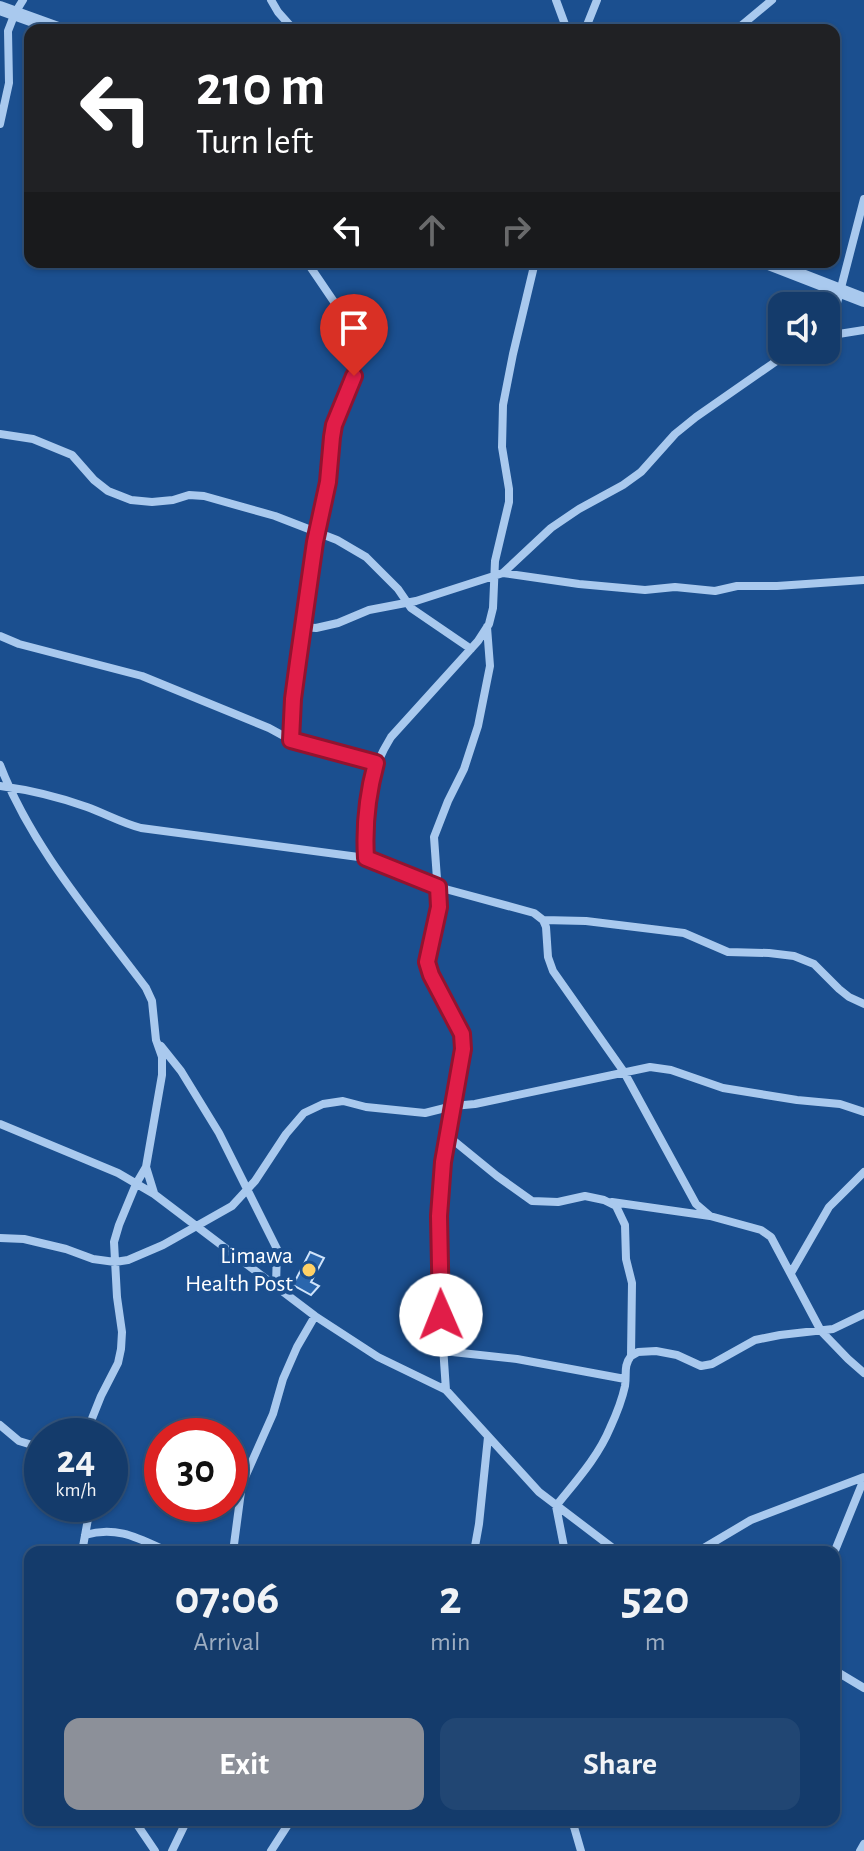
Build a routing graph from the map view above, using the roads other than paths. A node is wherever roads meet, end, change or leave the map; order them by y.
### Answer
1 (23, 0) edge
2 (271, 0) edge
3 (556, 0) edge
4 (597, 0) edge
5 (772, 0) edge
6 (7, 10) edge
7 (45, 24) edge
8 (289, 24) edge
9 (565, 24) edge
10 (587, 24) edge
11 (743, 24) edge
12 (0, 124) edge
13 (864, 199) edge
14 (311, 268) edge
15 (534, 268) edge
16 (783, 268) edge
17 (840, 291) junction
18 (864, 300) edge
19 (864, 330) edge
20 (840, 333) edge
21 (772, 364) edge
22 (0, 434) edge
23 (317, 531) junction
24 (498, 574) junction
25 (864, 580) edge
26 (408, 603) junction
27 (303, 627) junction
28 (487, 627) junction
29 (0, 636) edge
30 (471, 649) junction
31 (291, 740) junction
32 (376, 763) junction
33 (0, 765) edge
34 (4, 786) edge
35 (366, 858) junction
36 (438, 887) junction
37 (543, 920) junction
38 (864, 1004) edge
39 (156, 1040) junction
40 (624, 1072) junction
41 (453, 1106) junction
42 (864, 1112) edge
43 (0, 1124) edge
44 (448, 1136) junction
45 (146, 1167) junction
46 (864, 1172) edge
47 (136, 1184) junction
48 (247, 1191) junction
49 (154, 1194) junction
50 (611, 1202) junction
51 (710, 1216) junction
52 (197, 1226) junction
53 (0, 1238) edge
54 (115, 1262) junction
55 (791, 1273) junction
56 (276, 1286) junction
57 (864, 1314) edge
58 (315, 1316) junction
59 (821, 1331) junction
60 (443, 1351) junction
61 (631, 1356) junction
62 (864, 1373) edge
63 (625, 1379) junction
64 (446, 1390) junction
65 (92, 1418) edge
66 (0, 1425) edge
67 (488, 1437) junction
68 (24, 1443) edge
69 (864, 1478) edge
70 (556, 1506) junction
71 (87, 1522) edge
72 (86, 1530) junction
73 (83, 1546) edge
74 (155, 1546) edge
75 (234, 1546) edge
76 (475, 1546) edge
77 (564, 1546) edge
78 (610, 1546) edge
79 (707, 1546) edge
80 (837, 1546) edge
81 (840, 1674) edge
82 (864, 1688) edge
83 (138, 1826) edge
84 (184, 1826) edge
85 (287, 1826) edge
86 (574, 1826) edge
87 (864, 1844) edge
88 (155, 1851) edge
89 (172, 1851) edge
90 (271, 1851) edge
91 (581, 1851) edge
92 (860, 1851) edge

1 - 6 street
2 - 8 street
3 - 9 street
4 - 10 street
5 - 11 street
6 - 7 street
6 - 12 street
13 - 17 street
14 - 23 street
15 - 24 street
16 - 17 street
17 - 18 street
19 - 20 street
21 - 24 street
22 - 23 street
23 - 26 street
23 - 27 street
24 - 25 street
24 - 26 street
24 - 28 street
26 - 27 street
26 - 30 street
27 - 31 street
28 - 30 street
28 - 36 street
29 - 31 street
30 - 32 street
31 - 32 street
32 - 35 street
33 - 34 street
34 - 35 street
34 - 39 street
35 - 36 street
36 - 37 street
36 - 41 street
37 - 38 street
37 - 40 street
39 - 45 street
39 - 48 street
40 - 41 street
40 - 42 street
40 - 51 street
41 - 44 street
41 - 48 street
43 - 47 street
44 - 50 street
44 - 60 street
45 - 47 street
45 - 49 street
46 - 55 street
47 - 49 street
47 - 54 street
48 - 52 street
48 - 56 street
49 - 52 street
50 - 51 street
50 - 61 street
51 - 55 street
52 - 54 street
52 - 56 street
53 - 54 street
54 - 65 street
55 - 59 street
56 - 58 street
57 - 59 street
58 - 64 street
58 - 75 street
59 - 61 street
59 - 62 street
60 - 63 street
60 - 64 street
61 - 63 street
63 - 70 street
64 - 67 street
66 - 68 street
67 - 70 street
67 - 76 street
69 - 79 street
69 - 80 street
70 - 77 street
70 - 78 street
71 - 72 street
72 - 73 street
72 - 74 street
81 - 82 street
83 - 88 street
84 - 89 street
85 - 90 street
86 - 91 street
87 - 92 street

